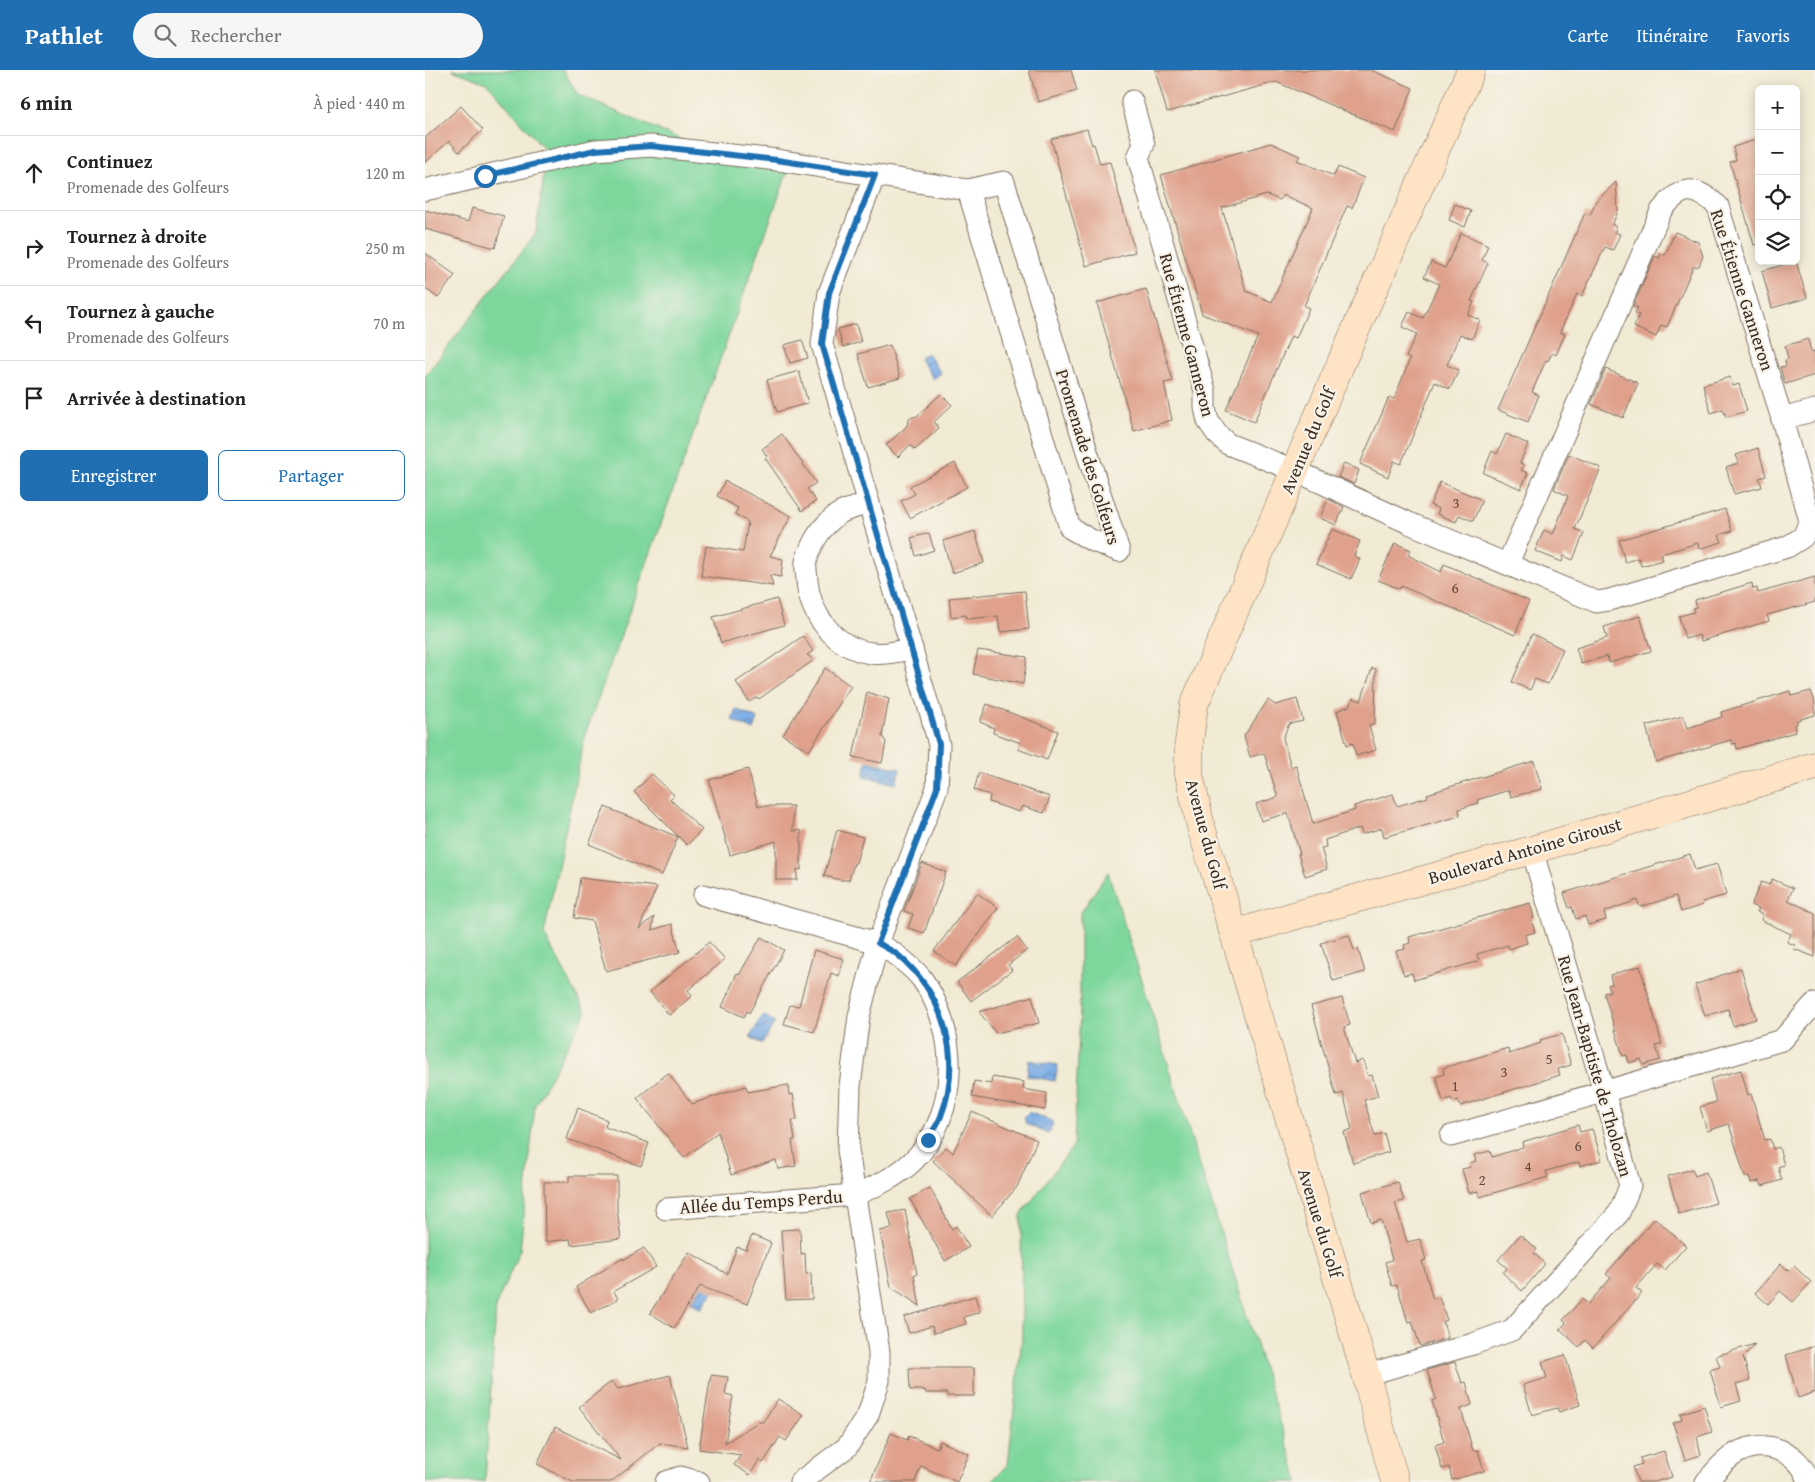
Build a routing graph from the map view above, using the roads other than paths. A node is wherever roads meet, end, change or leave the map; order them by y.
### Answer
1 (1471, 70) edge
2 (1132, 101) dead end
3 (875, 175) junction
4 (425, 190) edge
5 (968, 190) junction
6 (1815, 410) edge
7 (1782, 419) junction
8 (1295, 471) junction
9 (869, 503) junction
10 (1508, 563) junction
11 (912, 648) junction
12 (1815, 766) edge
13 (1532, 850) junction
14 (704, 895) dead end
15 (1234, 934) junction
16 (878, 943) junction
17 (1814, 1004) edge
18 (1604, 1091) junction
19 (1451, 1136) dead end
20 (855, 1195) junction
21 (666, 1209) dead end
22 (1366, 1374) junction
23 (667, 1482) edge
24 (699, 1482) edge
25 (800, 1482) edge
26 (1395, 1482) edge
27 (1706, 1482) edge
28 (1809, 1482) edge

1 - 8 street, Avenue du Golf
2 - 8 street, Rue Étienne Ganneron
3 - 4 street, Promenade des Golfeurs
3 - 5 street, Promenade des Golfeurs
3 - 9 street
5 - 5 street, Promenade des Golfeurs
6 - 7 street
7 - 10 street, Rue Étienne Ganneron
7 - 10 street, Rue Étienne Ganneron
8 - 10 street, Rue Étienne Ganneron
8 - 15 street, Avenue du Golf
9 - 11 street
9 - 11 street
11 - 16 street
12 - 13 street, Boulevard Antoine Giroust
13 - 15 street, Boulevard Antoine Giroust
13 - 18 street, Rue Jean-Baptiste de Tholozan
14 - 16 street
15 - 22 street, Avenue du Golf
16 - 20 street
16 - 20 street
17 - 18 street
18 - 19 street
18 - 22 street, Rue Jean-Baptiste de Tholozan
20 - 21 street, Allée du Temps Perdu
20 - 25 street
22 - 26 street, Avenue du Golf
23 - 24 street
27 - 28 street

